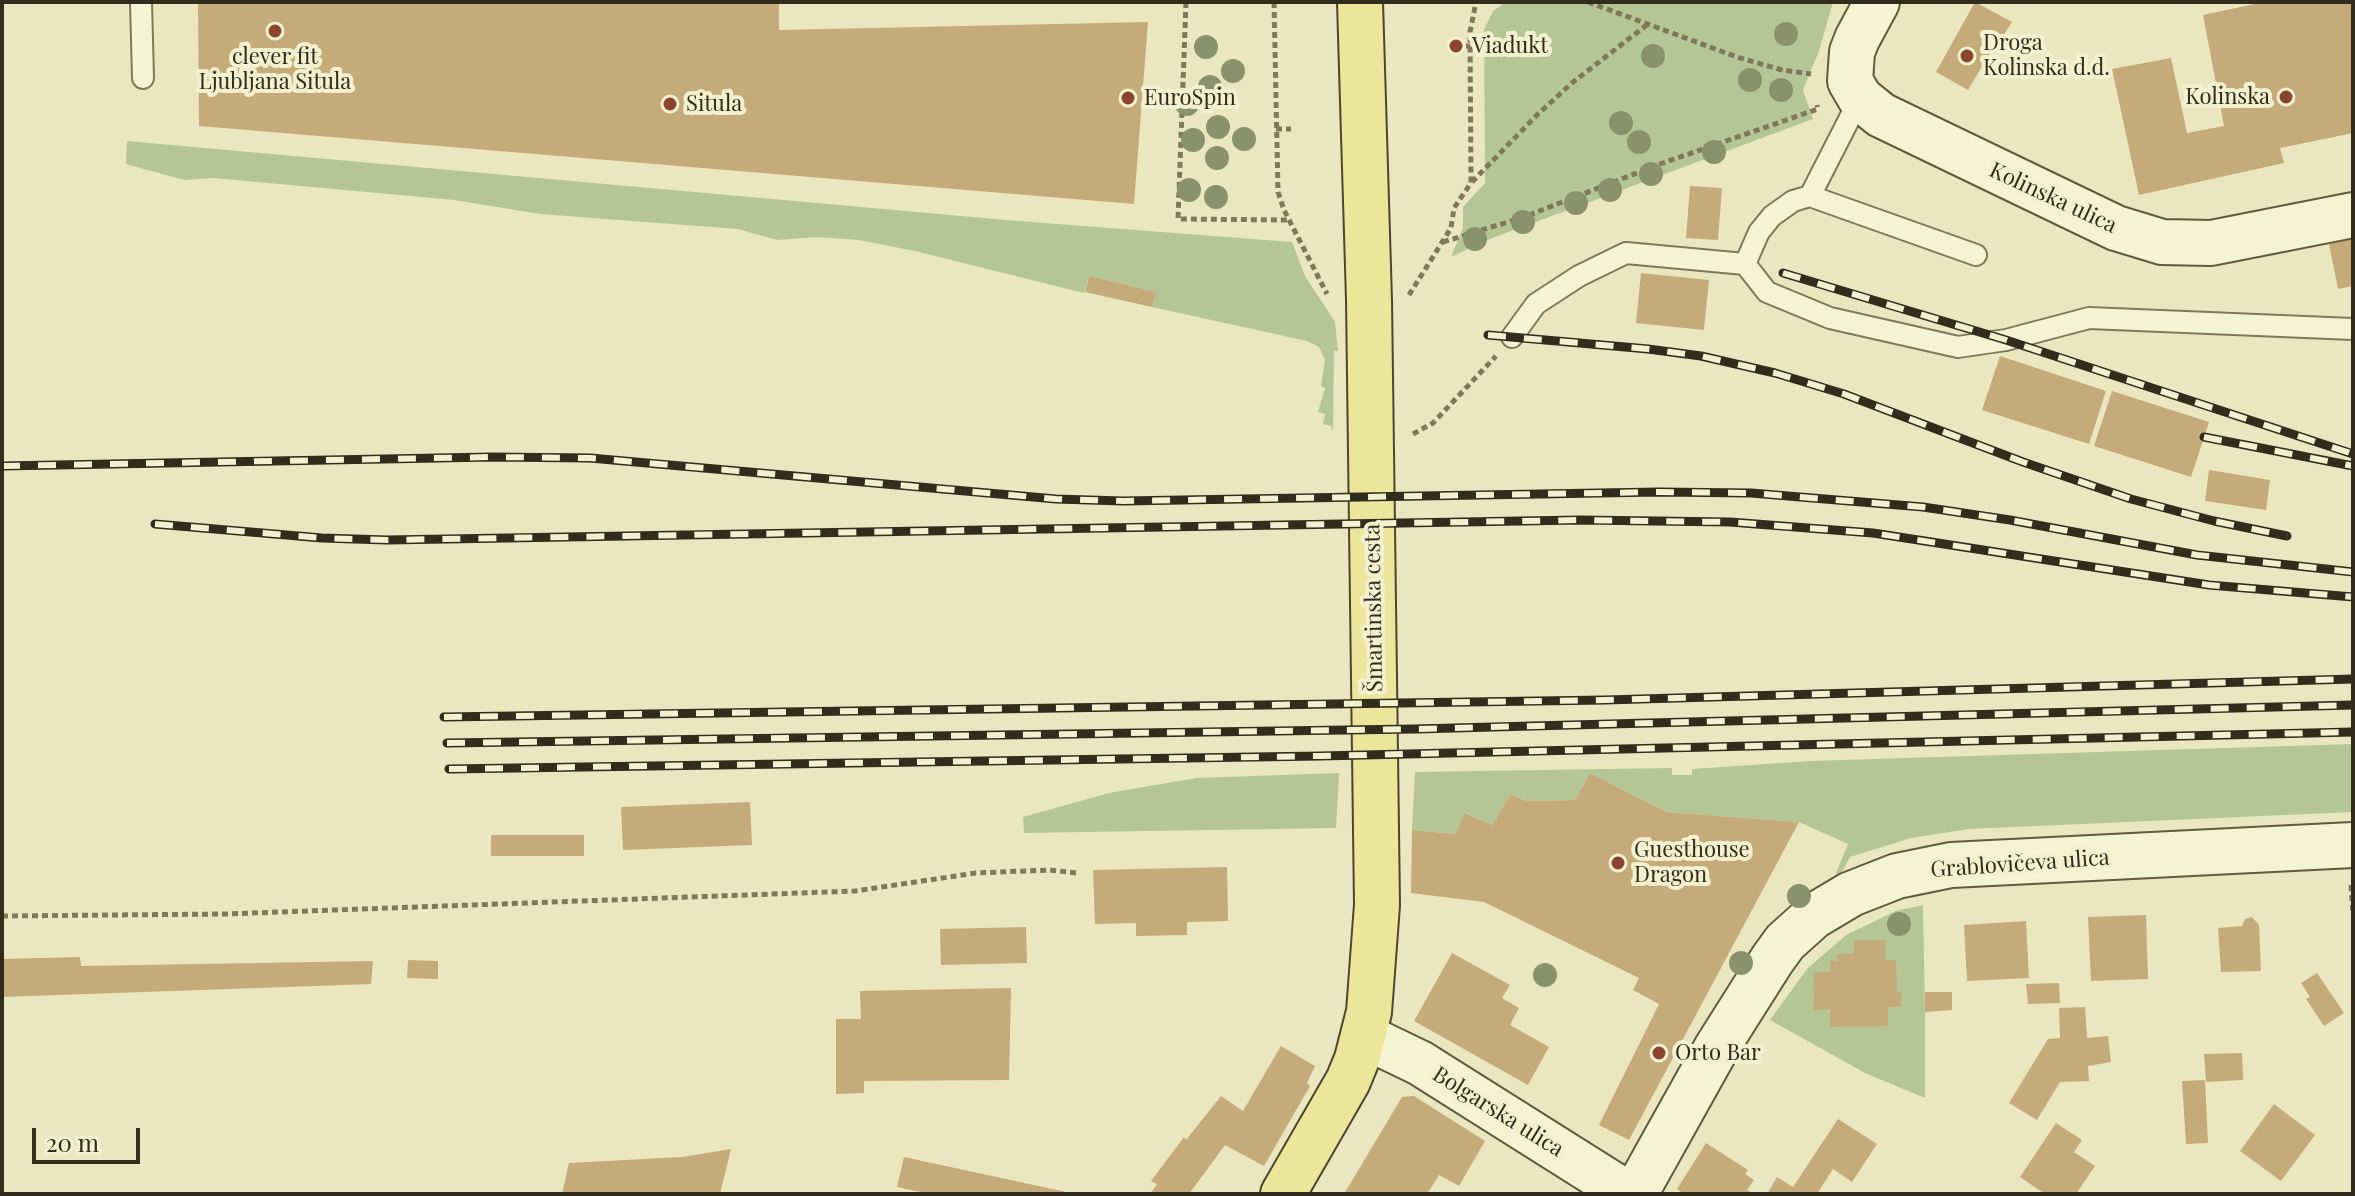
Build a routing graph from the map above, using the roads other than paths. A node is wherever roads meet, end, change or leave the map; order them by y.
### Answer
1 (141, 2) edge
2 (1360, 2) edge
3 (1872, 5) edge
4 (143, 78) dead end
5 (1860, 98) junction
6 (1810, 196) junction
7 (2353, 215) edge
8 (1976, 255) dead end
9 (1745, 264) junction
10 (2353, 329) edge
11 (1512, 337) road end
12 (2352, 862) edge
13 (1364, 1036) junction
14 (1283, 1194) edge
15 (1628, 1194) edge
16 (1635, 1194) edge

1 - 4 lane
2 - 13 main road, Šmartinska cesta
3 - 5 street
5 - 6 lane
5 - 7 street, Kolinska ulica
6 - 8 lane
6 - 9 lane
9 - 10 lane
9 - 11 lane
12 - 16 street, Grablovičeva ulica
13 - 14 main road, Šmartinska cesta
13 - 15 street, Bolgarska ulica

